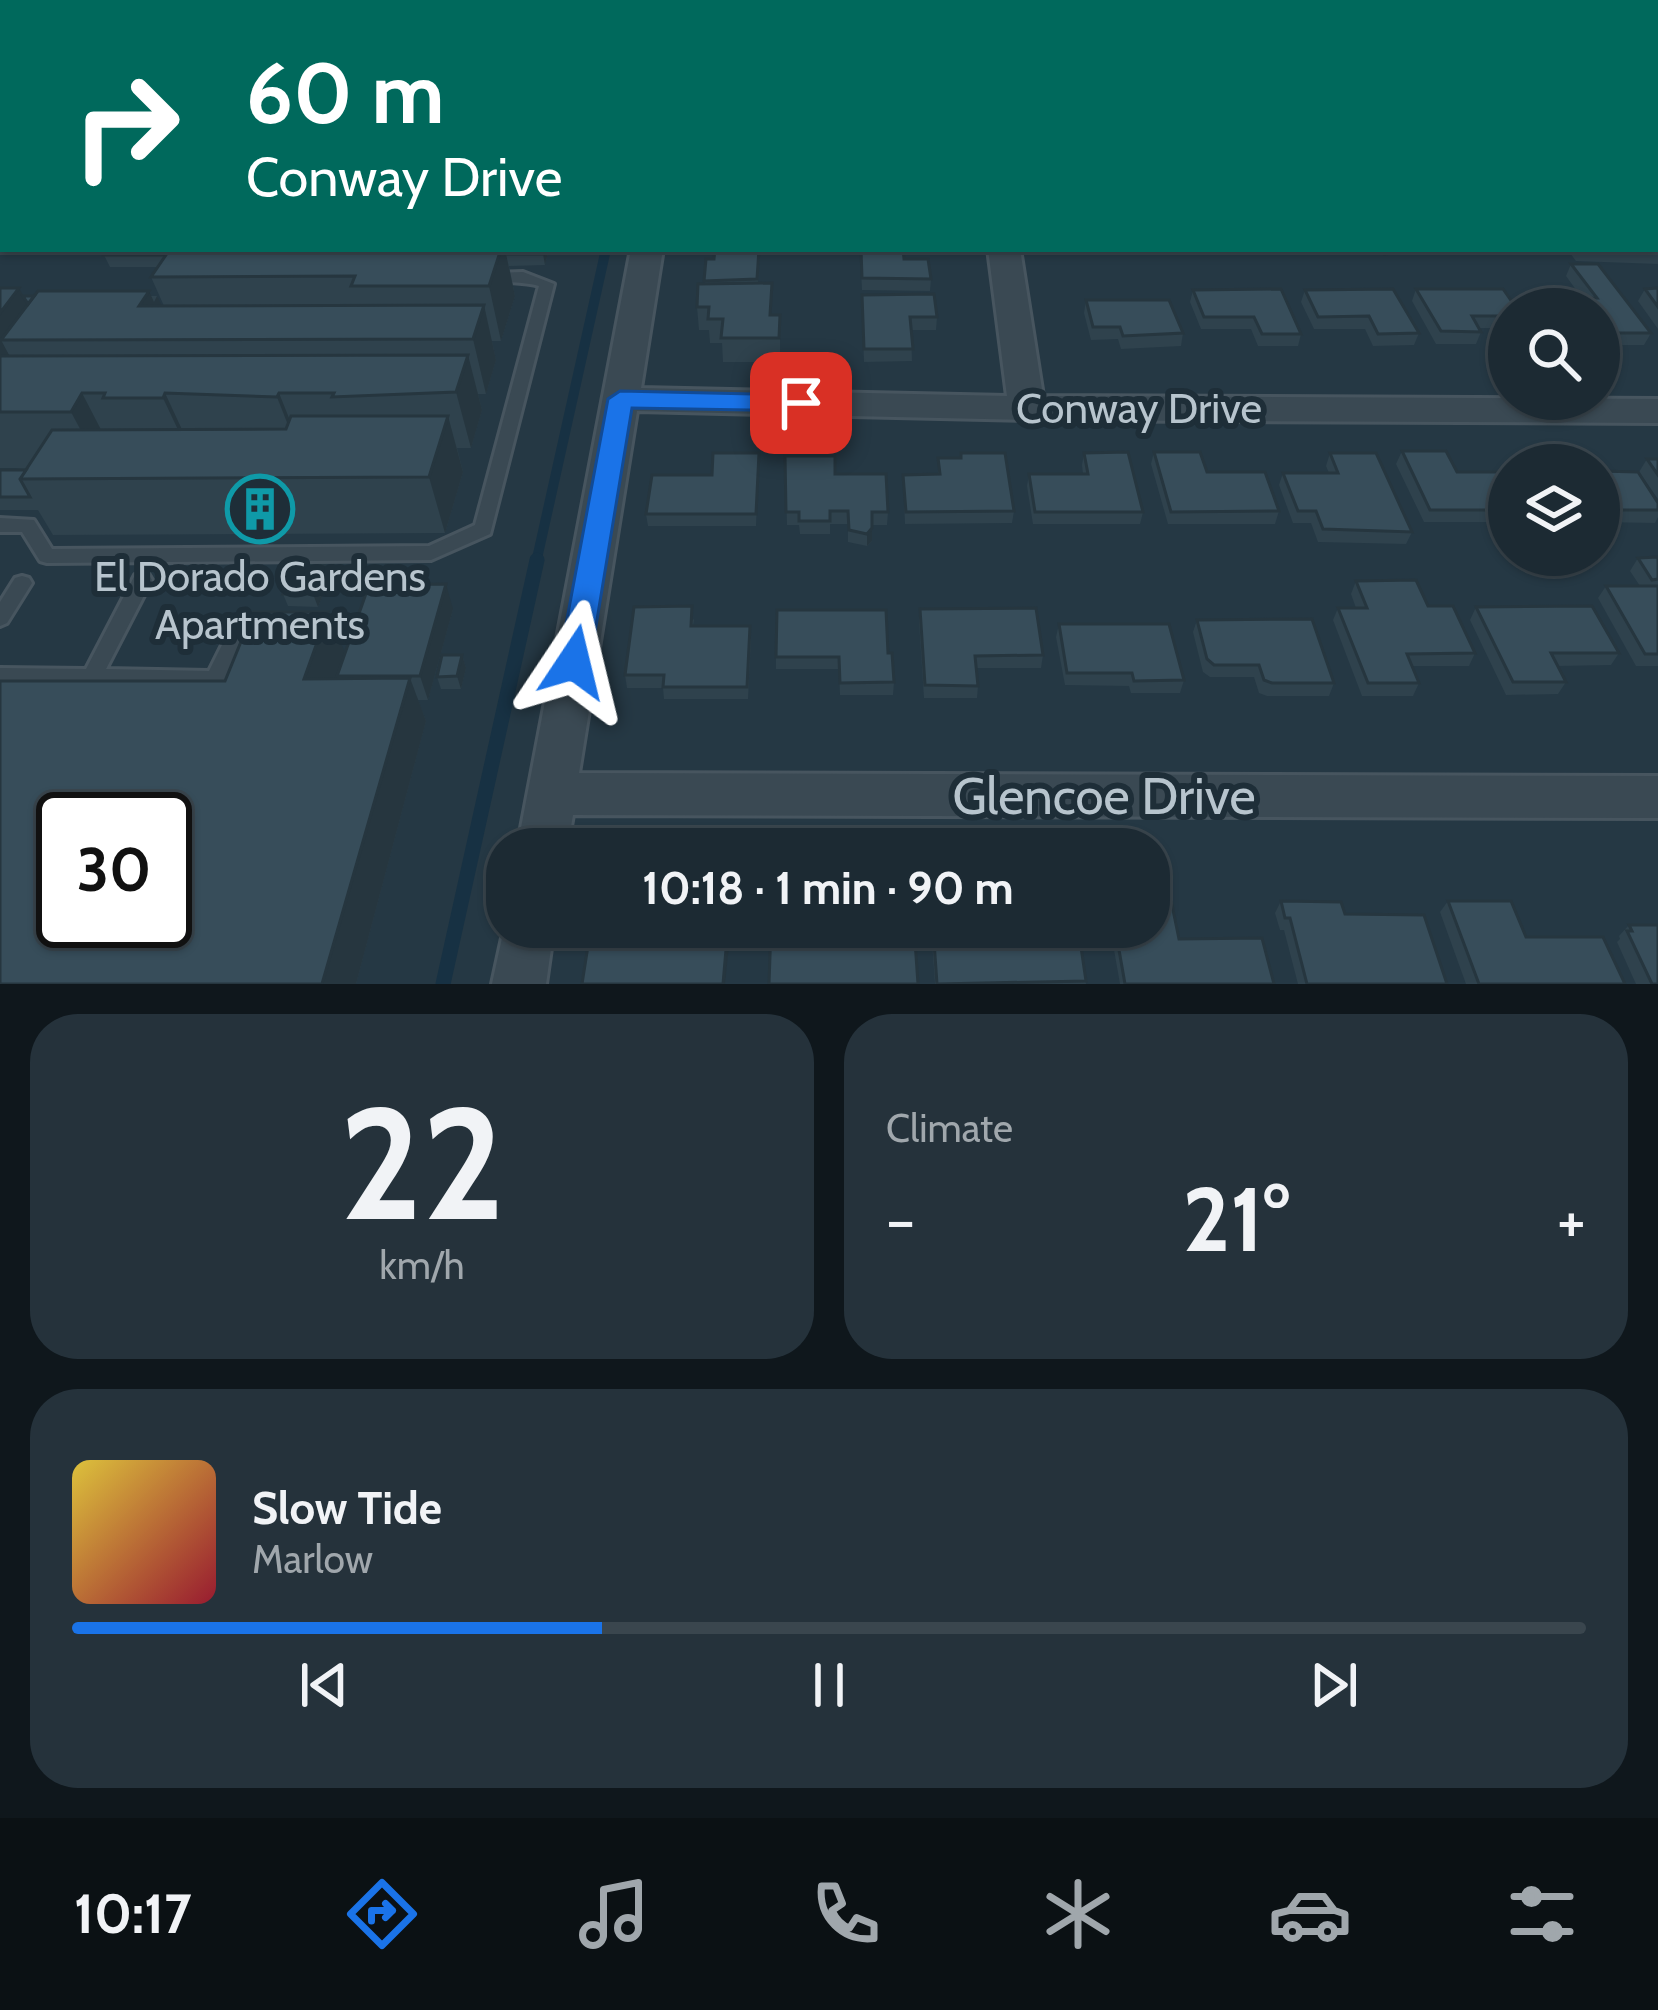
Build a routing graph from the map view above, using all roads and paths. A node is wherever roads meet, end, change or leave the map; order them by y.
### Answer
1 (646, 252) edge
2 (1004, 252) edge
3 (477, 277) edge
4 (620, 399) junction
5 (1028, 408) junction
6 (1658, 411) edge
7 (0, 525) edge
8 (142, 580) dead end
9 (22, 583) dead end
10 (0, 618) edge
11 (356, 627) edge
12 (0, 676) edge
13 (92, 677) junction
14 (551, 794) junction
15 (1658, 797) edge
16 (545, 828) edge
17 (524, 948) edge
18 (518, 984) edge

1 - 4 street
2 - 5 street
3 - 7 lane
4 - 5 street, Conway Drive
4 - 14 street
5 - 6 street, Conway Drive
8 - 13 lane
9 - 10 lane
11 - 13 lane
12 - 13 lane
14 - 15 street, Glencoe Drive
14 - 16 street
17 - 18 street

